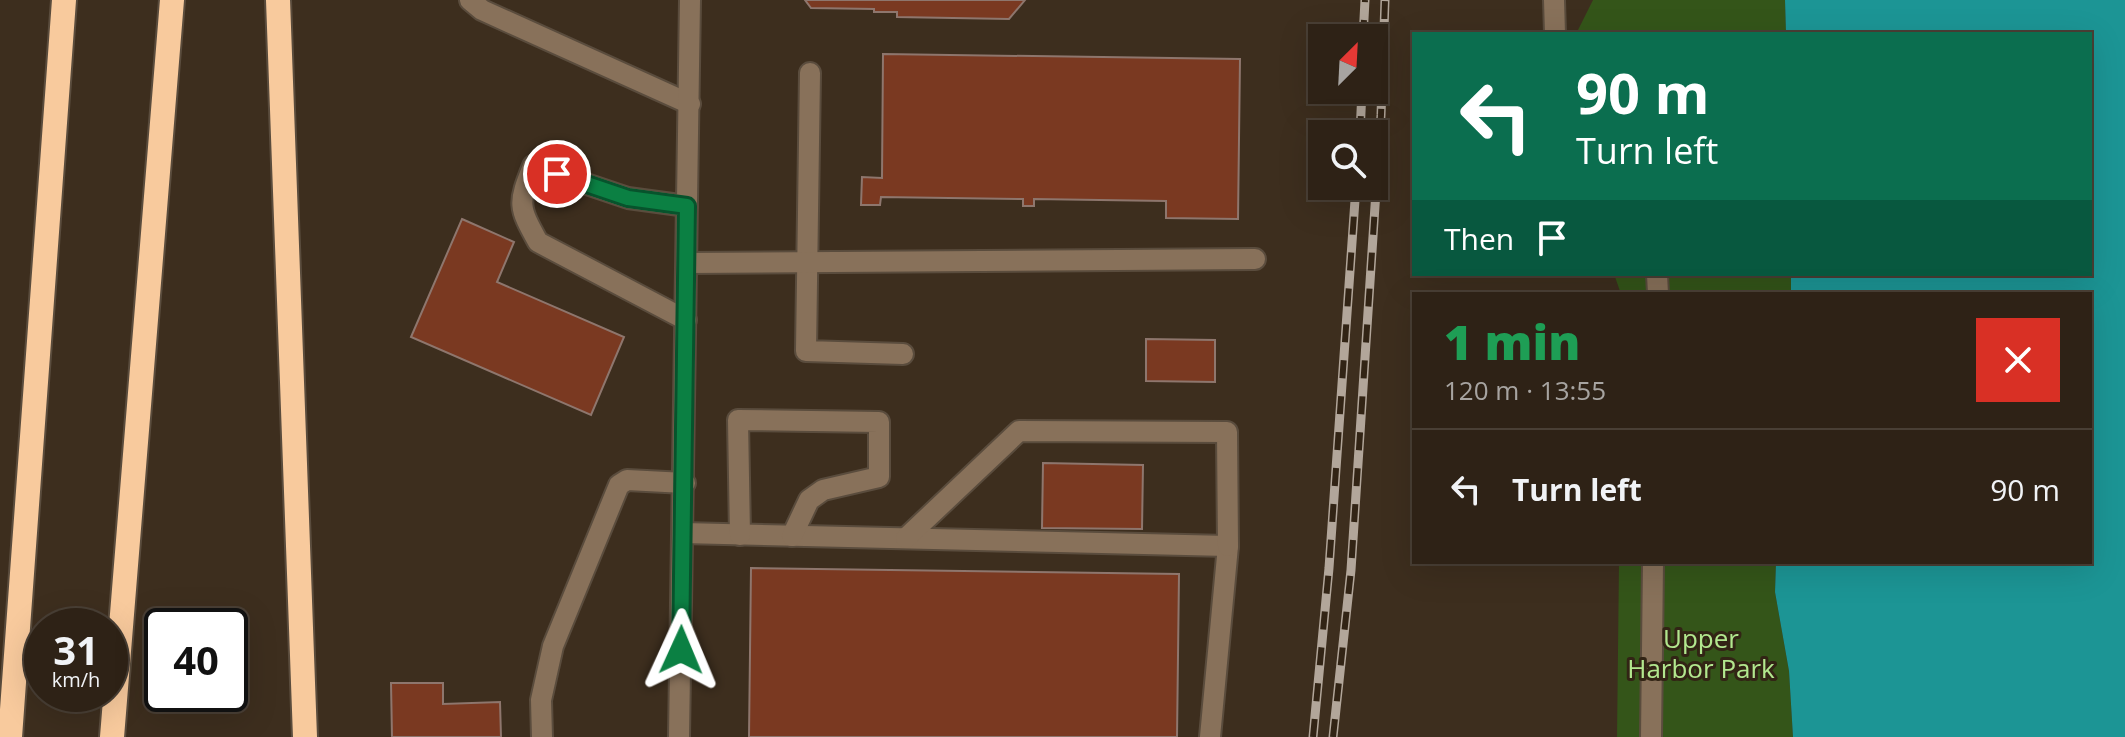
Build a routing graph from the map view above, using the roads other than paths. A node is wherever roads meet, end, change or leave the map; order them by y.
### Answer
1 (64, 0) edge
2 (172, 0) edge
3 (278, 0) edge
4 (470, 0) edge
5 (690, 0) edge
6 (1554, 0) edge
7 (1555, 32) edge
8 (810, 73) dead end
9 (690, 104) junction
10 (687, 206) junction
11 (1255, 259) dead end
12 (687, 263) junction
13 (809, 263) junction
14 (686, 320) junction
15 (903, 354) dead end
16 (685, 483) junction
17 (683, 533) junction
18 (740, 535) junction
19 (792, 536) junction
20 (906, 538) junction
21 (1228, 546) junction
22 (1653, 564) edge
23 (10, 737) edge
24 (112, 737) edge
25 (305, 737) edge
26 (542, 737) edge
27 (679, 737) edge
28 (1210, 737) edge
29 (1651, 737) edge

1 - 23 highway
2 - 24 highway
3 - 25 highway
4 - 9 street
5 - 9 street
6 - 7 street
8 - 13 street
9 - 10 street
10 - 12 street
10 - 14 street
11 - 13 street
12 - 13 street
12 - 14 street
13 - 15 street
14 - 16 street
16 - 17 street
16 - 26 street
17 - 18 street
17 - 27 street
18 - 19 street
18 - 19 street
19 - 20 street
20 - 21 street
20 - 21 street
21 - 28 street
22 - 29 street

